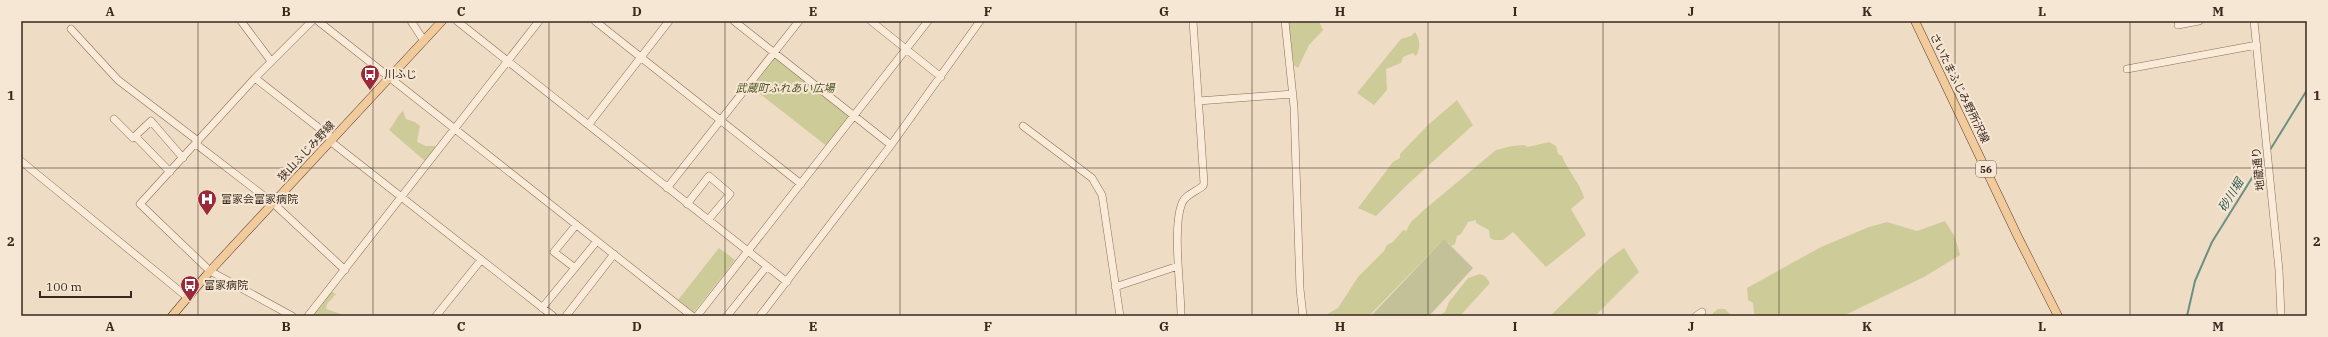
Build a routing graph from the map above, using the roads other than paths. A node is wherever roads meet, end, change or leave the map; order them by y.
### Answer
1 (241, 21) edge
2 (312, 21) edge
3 (318, 21) edge
4 (411, 21) edge
5 (442, 21) edge
6 (457, 21) edge
7 (539, 21) edge
8 (595, 21) edge
9 (669, 21) edge
10 (734, 21) edge
11 (799, 21) edge
12 (871, 21) edge
13 (928, 21) edge
14 (980, 21) edge
15 (1193, 21) edge
16 (1285, 21) edge
17 (1915, 21) edge
18 (2199, 21) edge
19 (2254, 21) edge
20 (2178, 25) dead end
21 (71, 29) dead end
22 (424, 40) junction
23 (2257, 45) junction
24 (906, 49) junction
25 (774, 53) junction
26 (640, 56) junction
27 (271, 61) junction
28 (508, 61) junction
29 (2128, 69) dead end
30 (390, 77) junction
31 (941, 77) junction
32 (255, 78) junction
33 (1293, 94) junction
34 (1198, 101) junction
35 (159, 112) junction
36 (853, 116) junction
37 (114, 119) dead end
38 (151, 120) junction
39 (721, 121) junction
40 (589, 124) junction
41 (1023, 126) dead end
42 (455, 129) junction
43 (135, 136) junction
44 (332, 140) junction
45 (197, 142) junction
46 (891, 145) junction
47 (183, 158) junction
48 (21, 161) edge
49 (170, 172) junction
50 (801, 184) junction
51 (667, 188) junction
52 (401, 198) junction
53 (273, 203) junction
54 (687, 204) junction
55 (708, 220) junction
56 (576, 224) junction
57 (597, 242) junction
58 (748, 251) junction
59 (614, 254) junction
60 (481, 260) junction
61 (767, 266) junction
62 (1178, 266) junction
63 (575, 268) junction
64 (345, 270) junction
65 (210, 271) junction
66 (786, 282) junction
67 (1115, 287) junction
68 (187, 297) junction
69 (542, 308) junction
70 (172, 316) edge
71 (292, 316) edge
72 (308, 316) edge
73 (436, 316) edge
74 (553, 316) edge
75 (566, 316) edge
76 (692, 316) edge
77 (697, 316) edge
78 (727, 316) edge
79 (760, 316) edge
80 (1120, 316) edge
81 (1181, 316) edge
82 (1303, 316) edge
83 (2058, 316) edge
84 (2281, 316) edge

1 - 27 street
2 - 27 street
3 - 30 street
4 - 22 street
5 - 22 main road, 狭山ふじみ野線
6 - 28 street
7 - 28 street
8 - 26 street
9 - 26 street
10 - 25 street
11 - 25 street
12 - 24 street
13 - 24 street
14 - 31 street
15 - 34 street
16 - 33 street
17 - 83 main road, さいたまふじみ野所沢線 / 56
18 - 20 street
19 - 23 street, 地蔵通り
21 - 35 street
22 - 30 main road, 狭山ふじみ野線
23 - 29 street
23 - 84 street, 地蔵通り
24 - 31 street
24 - 36 street
25 - 36 street
25 - 39 street
26 - 39 street
26 - 40 street
27 - 32 street
28 - 40 street
28 - 42 street
30 - 42 street
30 - 44 main road, 狭山ふじみ野線
31 - 46 street
32 - 44 street
32 - 45 street
33 - 34 street
33 - 82 street
34 - 62 street
35 - 38 street
35 - 45 street
36 - 46 street
36 - 50 street
37 - 43 street
38 - 43 street
38 - 47 street
39 - 50 street
39 - 51 street
40 - 51 street
41 - 67 street
42 - 52 street
42 - 56 street
43 - 49 street
44 - 52 street
44 - 53 main road, 狭山ふじみ野線
45 - 47 street
45 - 53 street
46 - 66 street
47 - 49 street
48 - 68 street
49 - 65 street
50 - 58 street
51 - 54 street
52 - 60 street
52 - 64 street
53 - 64 street
53 - 65 main road, 狭山ふじみ野線
54 - 55 street
54 - 55 street
55 - 58 street
56 - 57 street
56 - 63 street
57 - 59 street
57 - 63 street
58 - 61 street
58 - 77 street
59 - 75 street
59 - 76 street
60 - 69 street
60 - 73 street
61 - 66 street
61 - 78 street
62 - 67 street
62 - 81 street
63 - 69 street
64 - 72 street
65 - 68 main road, 狭山ふじみ野線
65 - 71 street
66 - 79 street
67 - 80 street
68 - 70 main road, 狭山ふじみ野線
69 - 74 street

